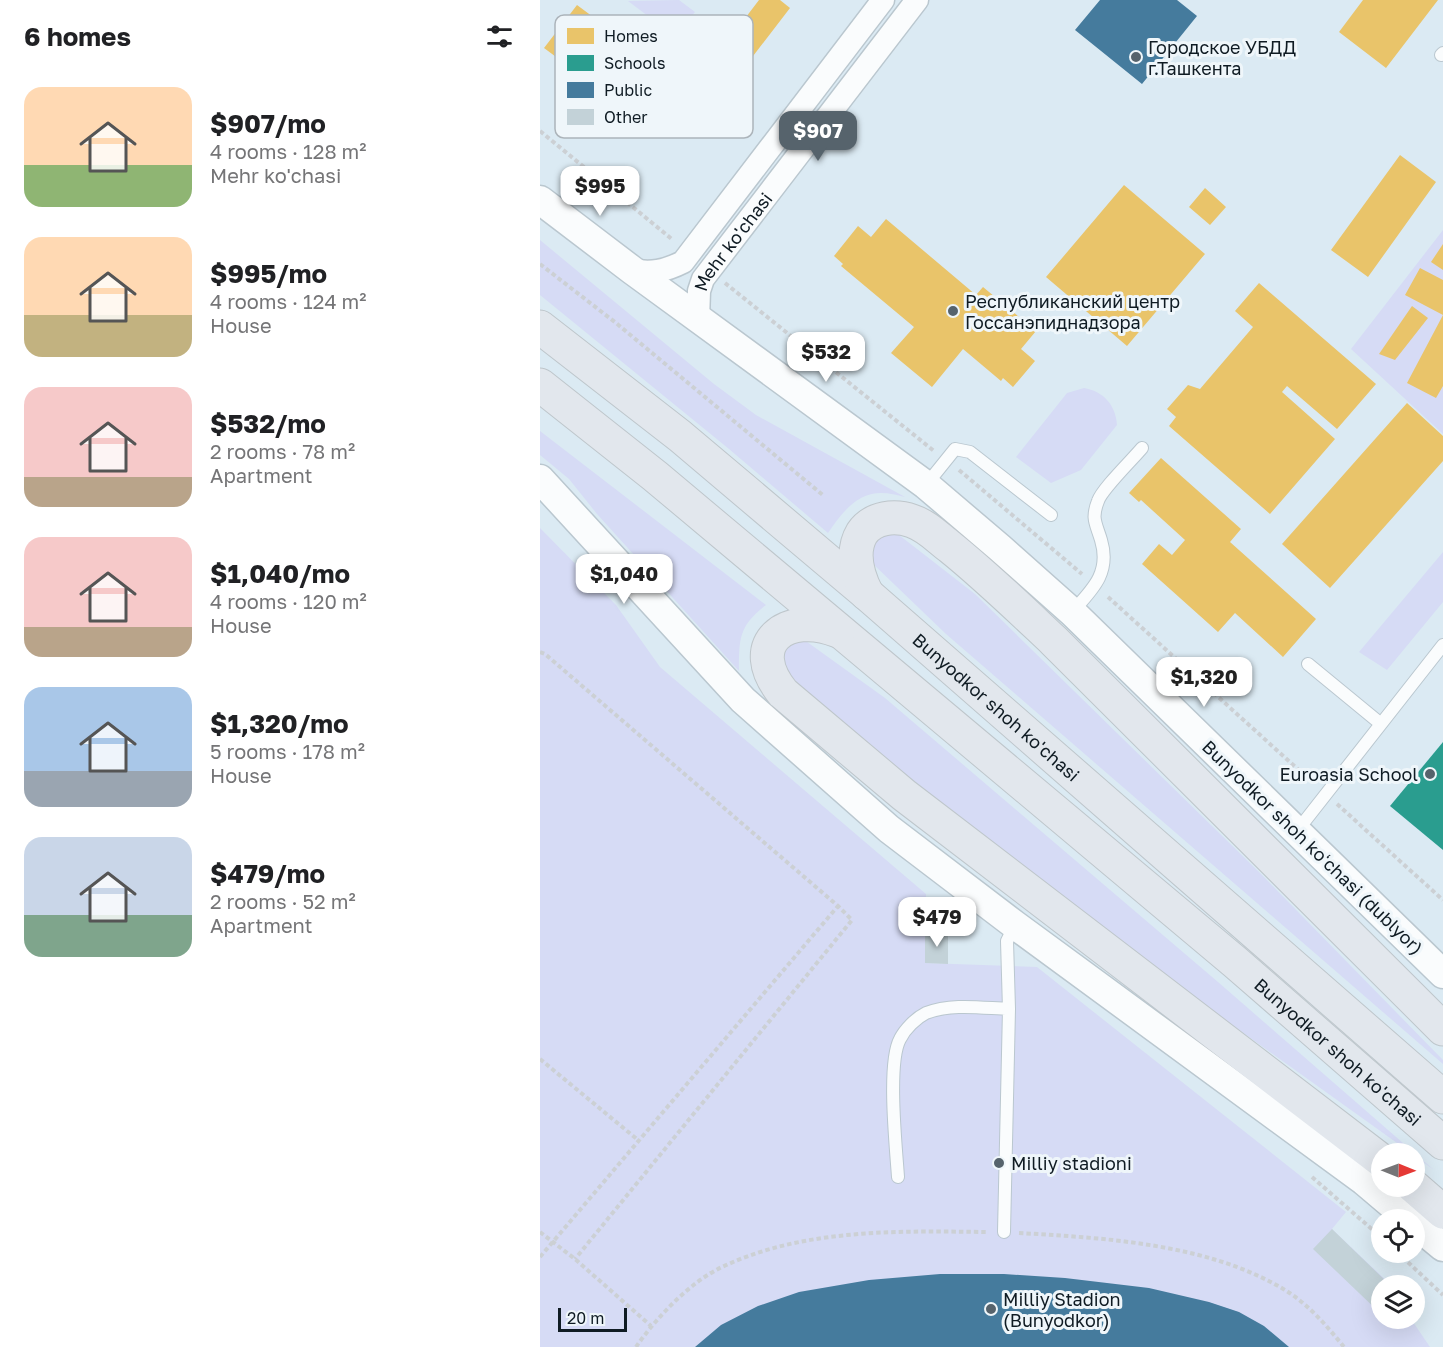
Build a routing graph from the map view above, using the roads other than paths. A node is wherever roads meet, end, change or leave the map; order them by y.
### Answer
1 (883, 0) edge
2 (917, 0) edge
3 (540, 200) edge
4 (682, 262) junction
5 (632, 270) junction
6 (703, 279) junction
7 (698, 319) junction
8 (540, 327) edge
9 (540, 385) edge
10 (1142, 448) dead end
11 (540, 478) edge
12 (926, 485) junction
13 (1051, 515) dead end
14 (867, 594) junction
15 (1072, 612) junction
16 (839, 631) junction
17 (1443, 645) edge
18 (1308, 664) dead end
19 (1381, 724) junction
20 (1297, 831) junction
21 (1015, 925) junction
22 (1443, 974) edge
23 (1009, 1009) junction
24 (1443, 1029) edge
25 (1443, 1097) edge
26 (1443, 1143) edge
27 (1371, 1153) edge
28 (898, 1178) dead end
29 (1425, 1196) edge
30 (1397, 1209) edge
31 (1443, 1212) edge
32 (1004, 1232) road end
33 (1425, 1232) edge
34 (1443, 1246) edge

1 - 4 street, Mehr ko'chasi
2 - 6 street, Mehr ko'chasi
3 - 5 street, Bunyodkor shoh koʻchasi (dublyor)
4 - 5 street, Mehr ko'chasi
4 - 6 street
5 - 7 street, Bunyodkor shoh koʻchasi (dublyor)
6 - 7 street, Mehr ko'chasi
7 - 12 street, Bunyodkor shoh koʻchasi (dublyor)
8 - 14 main road, Bunyodkor shoh ko'chasi
9 - 16 main road, Bunyodkor shoh ko'chasi
10 - 15 lane
11 - 21 street
12 - 13 lane
12 - 15 street, Bunyodkor shoh koʻchasi (dublyor)
14 - 24 main road
14 - 25 main road, Bunyodkor shoh ko'chasi
15 - 20 street, Bunyodkor shoh koʻchasi (dublyor)
16 - 26 main road, Bunyodkor shoh ko'chasi
16 - 27 main road
17 - 19 lane
18 - 19 lane
19 - 20 lane
20 - 22 street, Bunyodkor shoh koʻchasi (dublyor)
21 - 23 lane
21 - 30 street
23 - 28 lane
23 - 32 lane
29 - 31 main road
33 - 34 street

